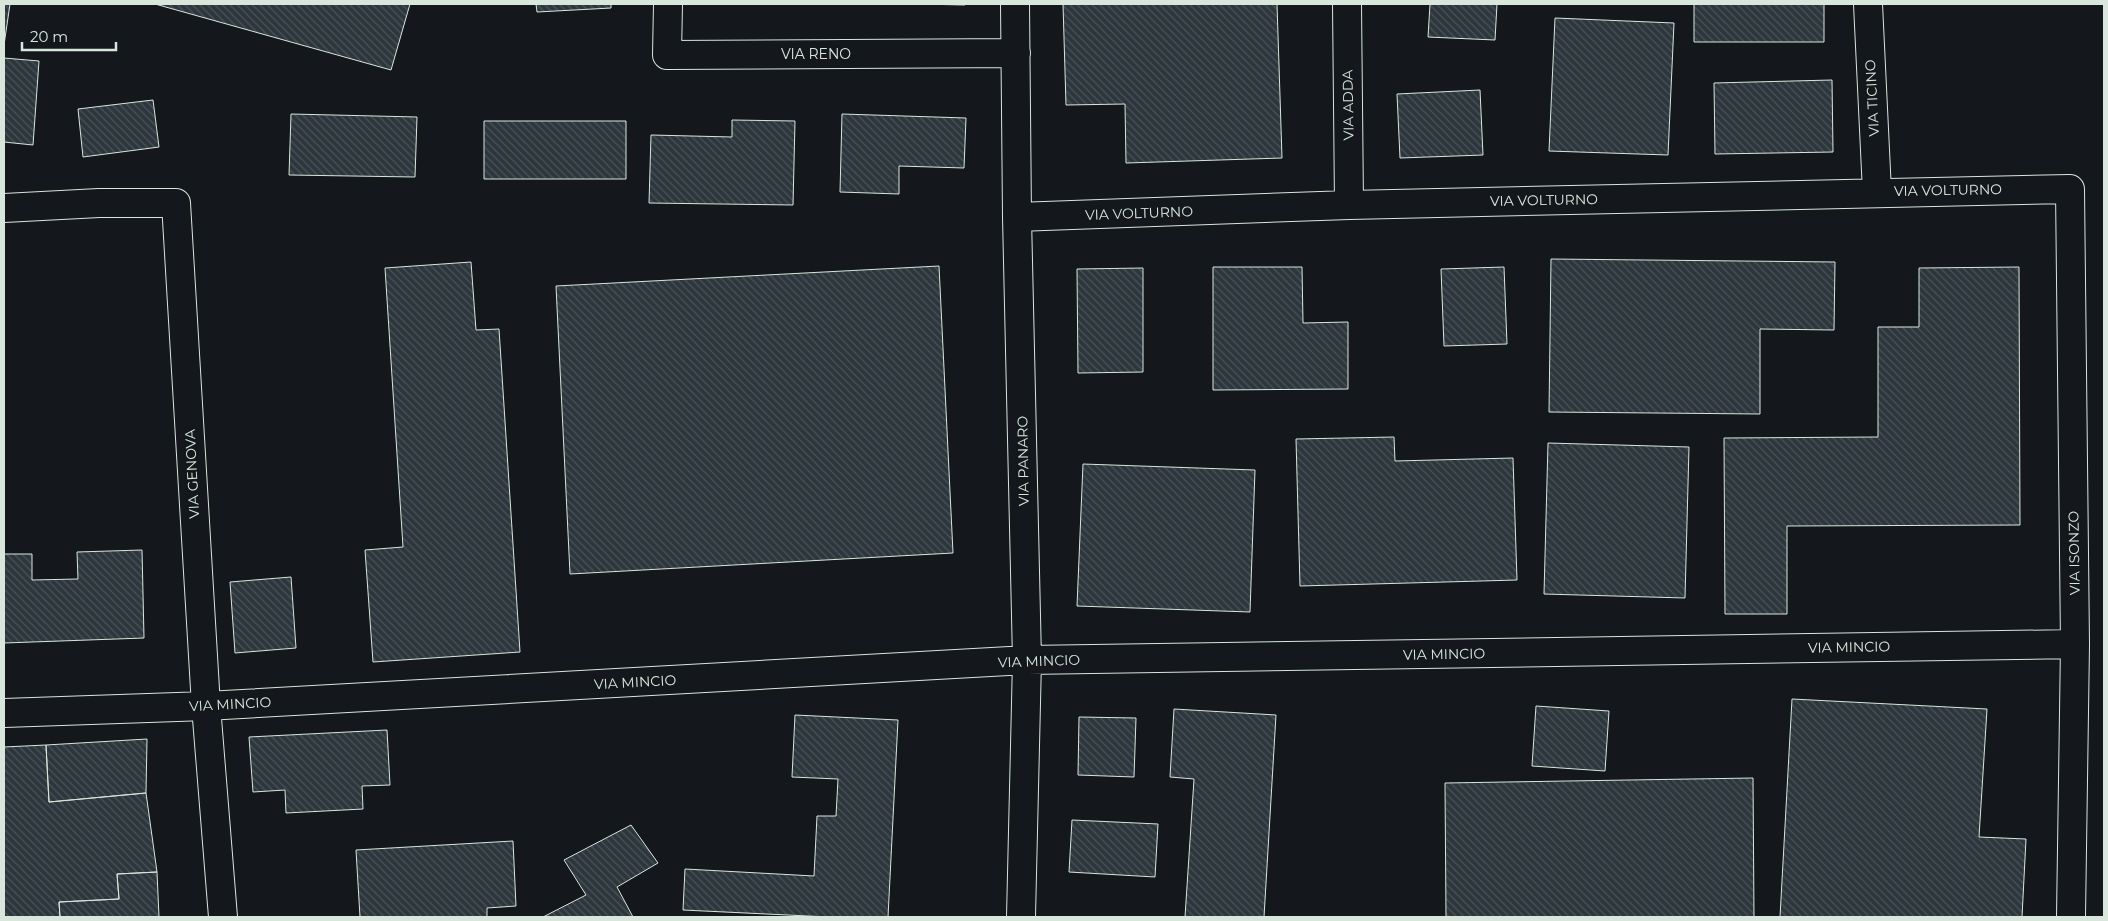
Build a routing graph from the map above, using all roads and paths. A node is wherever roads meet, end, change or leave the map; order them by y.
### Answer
1 (668, 4) edge
2 (1015, 4) edge
3 (1347, 4) edge
4 (1868, 4) edge
5 (1016, 53) junction
6 (2070, 189) joint
7 (1877, 192) junction
8 (1349, 205) junction
9 (4, 208) edge
10 (1017, 217) junction
11 (2075, 644) junction
12 (1027, 660) junction
13 (206, 706) junction
14 (4, 713) edge
15 (223, 917) edge
16 (1021, 917) edge
17 (2071, 917) edge

1 - 5 street, VIA RENO
2 - 5 street, VIA PANARO
3 - 8 street, VIA ADDA
4 - 7 street, VIA TICINO
5 - 10 street, VIA PANARO
6 - 7 street, VIA VOLTURNO
6 - 11 street, VIA ISONZO
7 - 8 street, VIA VOLTURNO
8 - 10 street, VIA VOLTURNO
9 - 13 street, VIA GENOVA
10 - 12 street, VIA PANARO
11 - 12 street, VIA MINCIO
11 - 17 street, VIA ISONZO
12 - 13 street, VIA MINCIO
12 - 16 street, VIA PANARO
13 - 14 street, VIA MINCIO
13 - 15 street, VIA GENOVA

